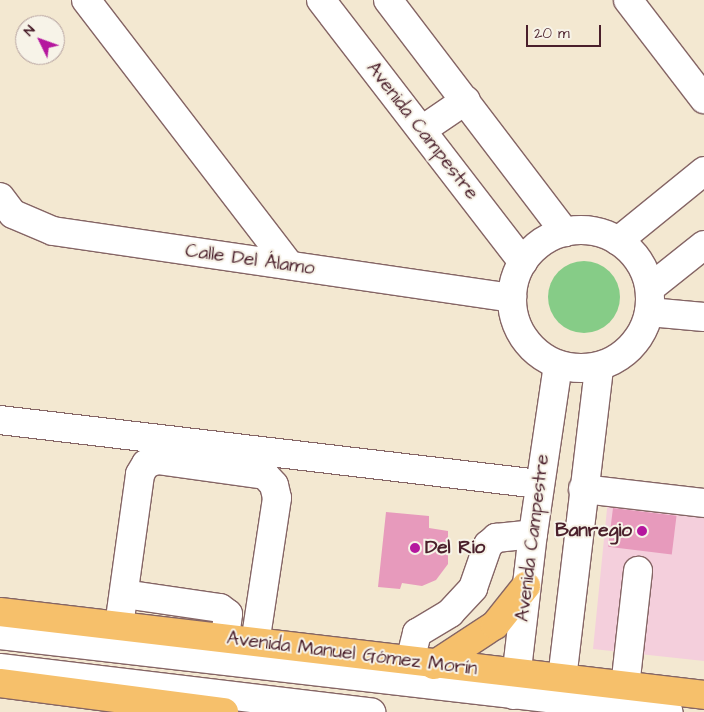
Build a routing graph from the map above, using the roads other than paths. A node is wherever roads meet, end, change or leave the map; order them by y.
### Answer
1 (86, 0) edge
2 (321, 0) edge
3 (388, 0) edge
4 (628, 0) edge
5 (704, 99) edge
6 (466, 100) junction
7 (422, 130) junction
8 (704, 171) edge
9 (0, 197) edge
10 (564, 232) junction
11 (618, 241) junction
12 (704, 245) edge
13 (523, 262) junction
14 (289, 265) junction
15 (512, 298) junction
16 (649, 300) junction
17 (704, 317) edge
18 (558, 365) junction
19 (599, 367) junction
20 (0, 420) edge
21 (539, 484) junction
22 (583, 489) junction
23 (704, 503) edge
24 (532, 534) junction
25 (638, 571) dead end
26 (526, 586) junction
27 (124, 594) junction
28 (0, 612) edge
29 (119, 626) junction
30 (0, 635) edge
31 (225, 639) junction
32 (256, 643) junction
33 (422, 663) junction
34 (562, 679) junction
35 (3, 684) edge
36 (625, 687) junction
37 (515, 693) edge
38 (704, 695) edge
39 (224, 712) edge
40 (371, 712) edge
41 (669, 712) edge

1 - 14 street
2 - 7 street, Avenida Campestre
3 - 6 street
4 - 5 street
6 - 7 street
6 - 10 street
7 - 13 street, Avenida Campestre
8 - 11 street
9 - 14 street, Calle Del Álamo
10 - 11 street
10 - 13 street
11 - 16 street
12 - 16 street
13 - 15 street
14 - 15 street, Calle Del Álamo
15 - 18 street
16 - 17 street
16 - 19 street
18 - 19 street
18 - 21 street, Avenida Campestre
19 - 22 street
20 - 21 street
21 - 24 street, Avenida Campestre
22 - 23 street
22 - 34 street
24 - 26 street, Avenida Campestre
24 - 33 street
25 - 36 street
26 - 33 main road
26 - 37 street, Avenida Campestre
27 - 29 street
27 - 31 street
27 - 32 street
28 - 29 main road, Avenida Manuel Gómez Morín
29 - 31 main road, Avenida Manuel Gómez Morín
30 - 37 street
31 - 32 main road, Avenida Manuel Gómez Morín
32 - 33 main road, Avenida Manuel Gómez Morín
33 - 37 main road, Avenida Manuel Gómez Morín
34 - 36 main road, Avenida Manuel Gómez Morín
34 - 37 main road, Avenida Manuel Gómez Morín
35 - 39 main road
35 - 40 street
36 - 38 main road, Avenida Manuel Gómez Morín
37 - 41 street

